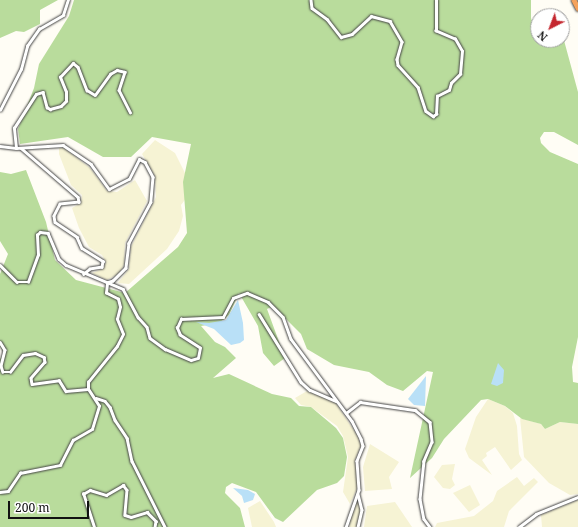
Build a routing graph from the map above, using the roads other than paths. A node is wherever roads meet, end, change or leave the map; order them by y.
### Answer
1 (68, 0) edge
2 (311, 0) edge
3 (436, 0) edge
4 (575, 0) edge
5 (578, 4) edge
6 (578, 8) edge
7 (0, 110) edge
8 (130, 112) dead end
9 (0, 146) edge
10 (16, 148) junction
11 (21, 148) junction
12 (0, 265) edge
13 (84, 274) junction
14 (107, 283) junction
15 (259, 314) dead end
16 (0, 342) edge
17 (88, 389) junction
18 (95, 398) junction
19 (336, 401) junction
20 (346, 413) junction
21 (0, 492) edge
22 (358, 493) junction
23 (578, 497) edge
24 (94, 527) edge
25 (155, 527) edge
26 (165, 527) edge
27 (346, 527) edge
28 (358, 527) edge
29 (430, 527) edge
30 (519, 527) edge

1 - 7 street
2 - 3 street
4 - 5 highway
4 - 6 highway
8 - 10 street
9 - 10 street
10 - 11 street
11 - 13 street
11 - 14 street
12 - 13 street
13 - 14 street
14 - 17 street
14 - 19 street
15 - 19 street
16 - 17 street
17 - 18 street
18 - 21 street
18 - 26 street
19 - 20 street
20 - 22 street
20 - 29 street
22 - 27 street
22 - 28 street
23 - 30 street
24 - 25 street

